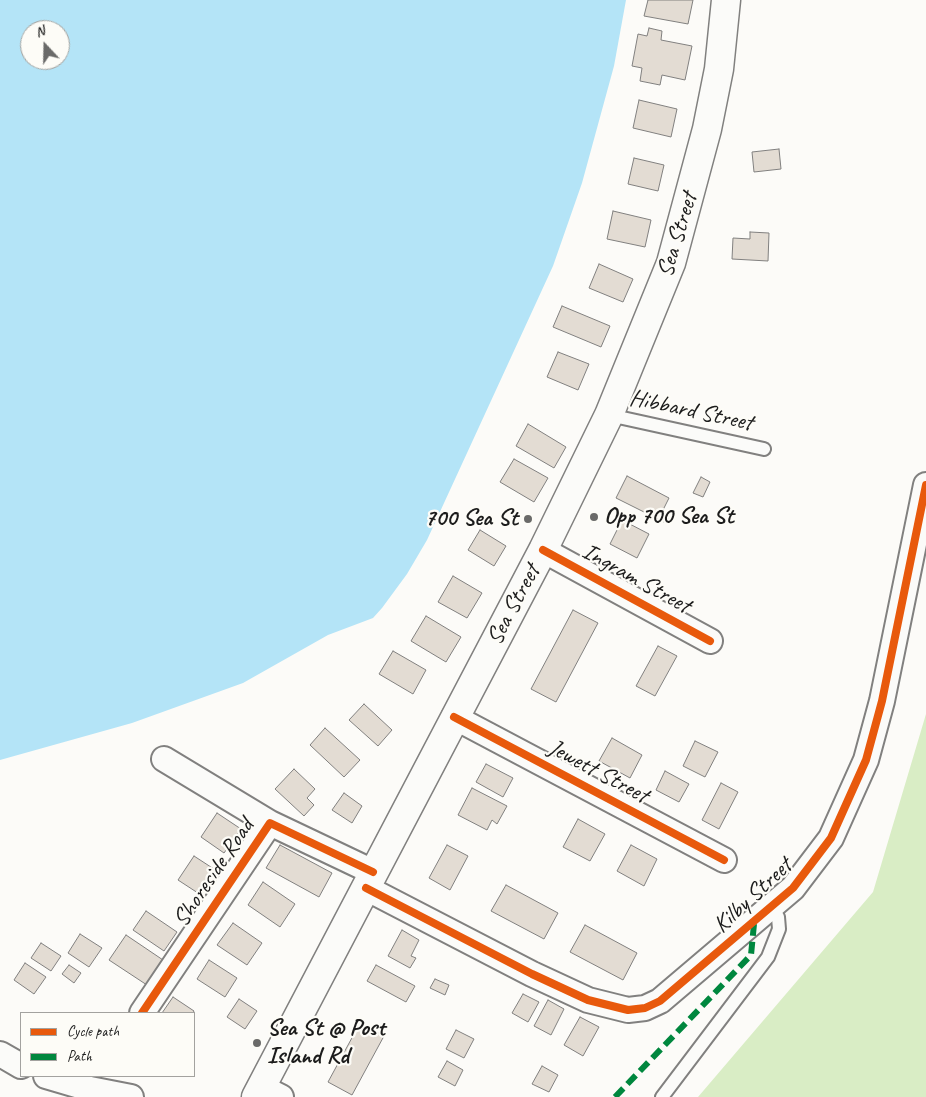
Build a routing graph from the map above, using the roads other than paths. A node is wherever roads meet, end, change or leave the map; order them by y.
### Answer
1 (726, 0) edge
2 (609, 415) junction
3 (764, 449) dead end
4 (926, 486) edge
5 (543, 550) junction
6 (710, 641) dead end
7 (454, 717) junction
8 (164, 759) dead end
9 (270, 823) junction
10 (724, 860) dead end
11 (369, 880) junction
12 (772, 907) junction
13 (143, 1012) edge
14 (0, 1054) edge
15 (20, 1065) edge
16 (54, 1077) edge
17 (95, 1082) edge
18 (266, 1094) edge
19 (131, 1097) edge
20 (662, 1097) edge

1 - 2 main road, Sea Street
2 - 3 lane, Hibbard Street
2 - 5 main road, Sea Street
4 - 12 street, Kilby Street
5 - 6 street, Ingram Street
5 - 7 main road, Sea Street
7 - 10 street, Jewett Street
7 - 11 main road, Sea Street
8 - 9 street, Shoreside Road
9 - 11 street, Shoreside Road
9 - 13 street, Shoreside Road
11 - 12 street, Kilby Street
11 - 18 main road, Sea Street
12 - 20 lane
14 - 15 street
16 - 17 street
17 - 19 street

